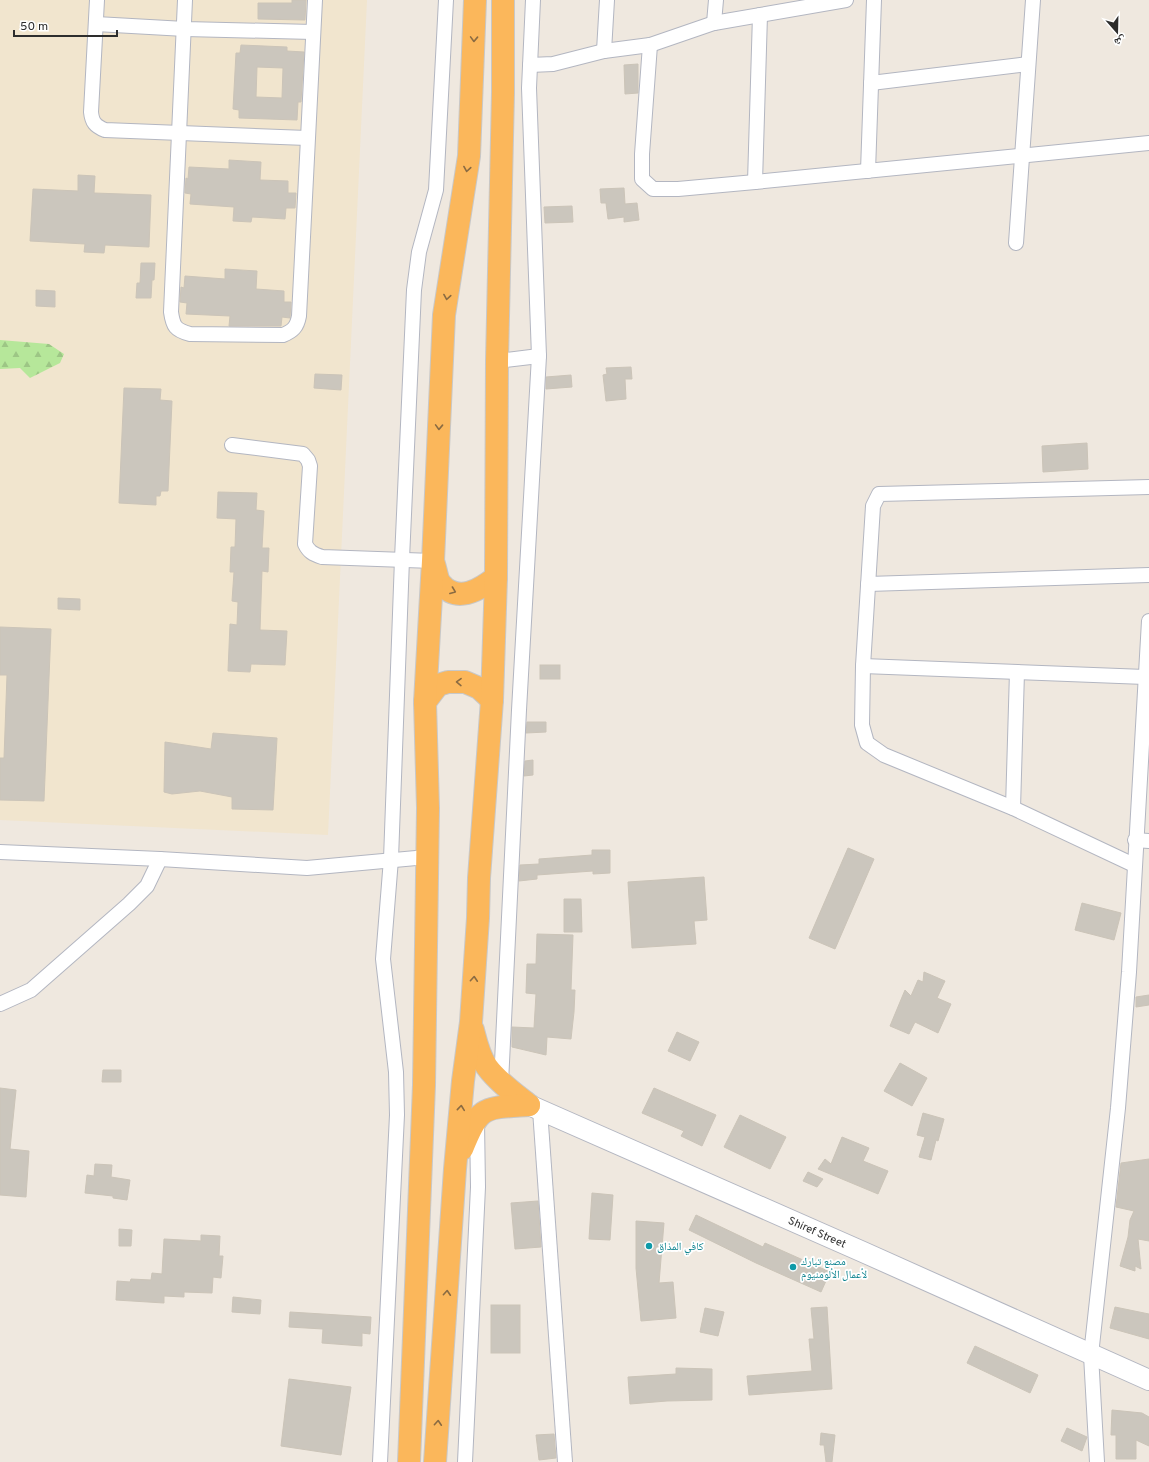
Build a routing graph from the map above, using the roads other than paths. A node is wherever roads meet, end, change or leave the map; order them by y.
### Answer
1 (97, 0) edge
2 (185, 0) edge
3 (314, 0) edge
4 (446, 0) edge
5 (476, 0) edge
6 (503, 0) edge
7 (533, 0) edge
8 (607, 0) edge
9 (716, 0) edge
10 (841, 0) edge
11 (874, 0) edge
12 (1033, 0) edge
13 (760, 15) junction
14 (714, 23) junction
15 (96, 24) junction
16 (185, 29) junction
17 (313, 32) junction
18 (650, 45) junction
19 (604, 51) junction
20 (1028, 64) junction
21 (530, 65) junction
22 (871, 84) junction
23 (179, 134) junction
24 (307, 138) junction
25 (1149, 143) edge
26 (1022, 155) junction
27 (868, 171) junction
28 (755, 182) junction
29 (1016, 243) dead end
30 (539, 356) junction
31 (497, 360) junction
32 (232, 445) dead end
33 (1149, 487) edge
34 (402, 559) junction
35 (433, 561) junction
36 (1149, 575) edge
37 (496, 577) junction
38 (868, 584) junction
39 (1149, 621) edge
40 (1148, 647) edge
41 (863, 666) junction
42 (1017, 672) junction
43 (1145, 677) junction
44 (492, 700) junction
45 (424, 702) junction
46 (1013, 808) junction
47 (1142, 840) edge
48 (0, 854) edge
49 (427, 857) junction
50 (160, 859) junction
51 (391, 859) junction
52 (1134, 865) junction
53 (0, 1004) edge
54 (471, 1022) junction
55 (501, 1083) junction
56 (534, 1108) junction
57 (477, 1118) junction
58 (455, 1169) junction
59 (1091, 1355) junction
60 (1149, 1380) edge
61 (380, 1462) edge
62 (410, 1462) edge
63 (436, 1462) edge
64 (465, 1462) edge
65 (565, 1462) edge
66 (1097, 1462) edge

1 - 15 street
2 - 16 street
3 - 17 street
4 - 34 street
5 -> 35 highway
6 - 31 highway
7 - 21 street
8 - 19 street
9 - 14 street
10 - 13 street
11 - 22 street
12 - 20 street
13 - 14 street
13 - 28 street
14 - 18 street
15 - 16 street
15 - 23 street
16 - 17 street
16 - 23 street
17 - 24 street
18 - 19 street
18 - 28 street
19 - 21 street
20 - 22 street
20 - 26 street
21 - 30 street
22 - 27 street
23 - 24 street
23 - 24 street
25 - 26 street
26 - 27 street
26 - 29 street
27 - 28 street
30 - 31 street
30 - 55 street
31 - 37 highway
32 - 34 street
33 - 38 street
34 - 35 street
34 - 51 street
35 -> 37 highway
35 - 45 highway
36 - 38 street
37 - 44 highway
38 - 41 street
39 - 40 street
40 - 43 street
41 - 42 street
41 - 46 street
42 - 43 street
42 - 46 street
43 - 47 street
44 -> 45 highway
54 -> 44 highway
45 - 49 highway
46 - 52 street
47 - 52 street
48 - 50 street
49 - 51 street
49 - 62 highway
50 - 51 street
50 - 53 street
51 - 61 street
52 - 59 street
54 - 55 highway
58 -> 54 highway
55 - 56 highway
56 - 57 highway
56 - 59 main road, Shiref Street
56 - 65 street
57 - 58 highway
57 - 64 street
63 -> 58 highway
59 - 60 main road, Shiref Street
59 - 66 street

